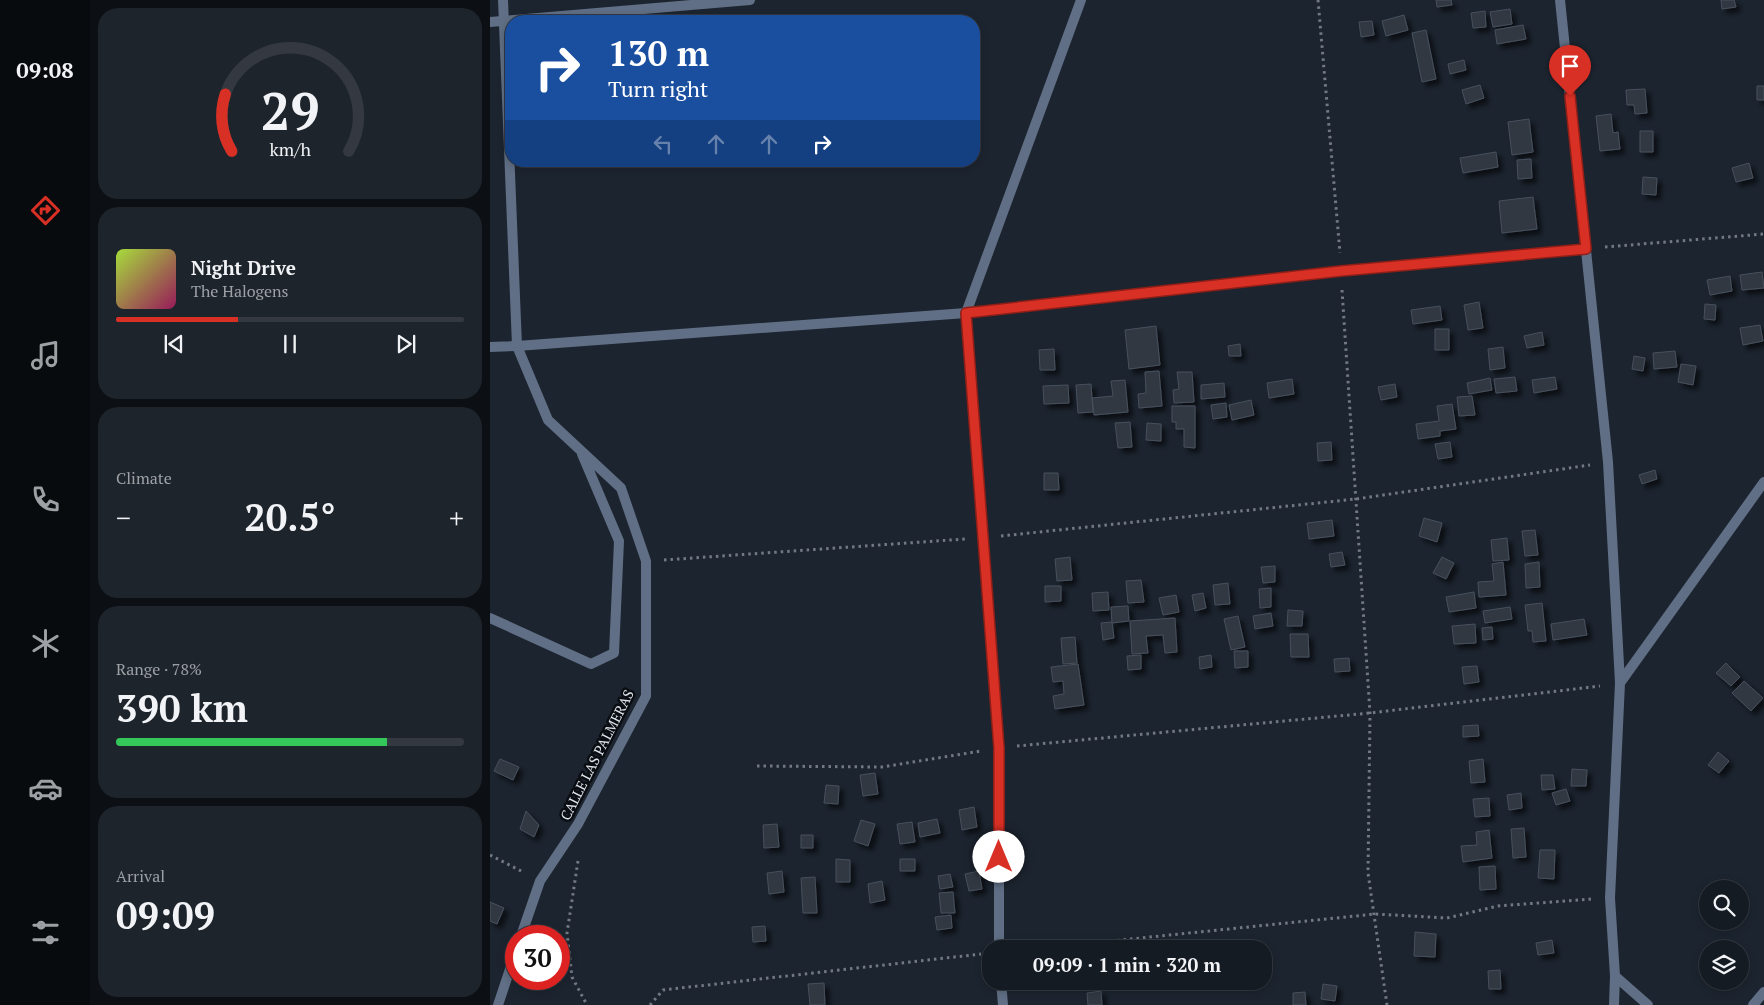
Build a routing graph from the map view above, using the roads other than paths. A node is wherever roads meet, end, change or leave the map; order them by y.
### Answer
1 (503, 0) edge
2 (750, 0) edge
3 (1081, 0) edge
4 (1560, 0) edge
5 (574, 15) edge
6 (504, 21) junction
7 (490, 22) edge
8 (505, 46) edge
9 (510, 167) edge
10 (1586, 249) junction
11 (966, 313) junction
12 (517, 346) junction
13 (490, 347) edge
14 (580, 450) junction
15 (1762, 489) edge
16 (490, 618) edge
17 (1620, 683) junction
18 (525, 925) edge
19 (999, 940) edge
20 (1615, 976) junction
21 (505, 984) edge
22 (1002, 990) edge
23 (1764, 992) edge
24 (498, 1005) edge
25 (1003, 1005) edge
26 (1614, 1005) edge
27 (1648, 1005) edge
28 (1753, 1005) edge

1 - 6 street
2 - 5 street
3 - 11 street
4 - 10 street
6 - 7 street
6 - 8 street
9 - 12 street
10 - 11 street
10 - 17 street
11 - 12 street
11 - 19 street
12 - 13 street
12 - 14 street, CALLE LAS PALMERAS
14 - 16 street
14 - 18 street, CALLE LAS PALMERAS
15 - 17 street
17 - 20 street
20 - 26 street
20 - 27 street
21 - 24 street
22 - 25 street
23 - 28 street

